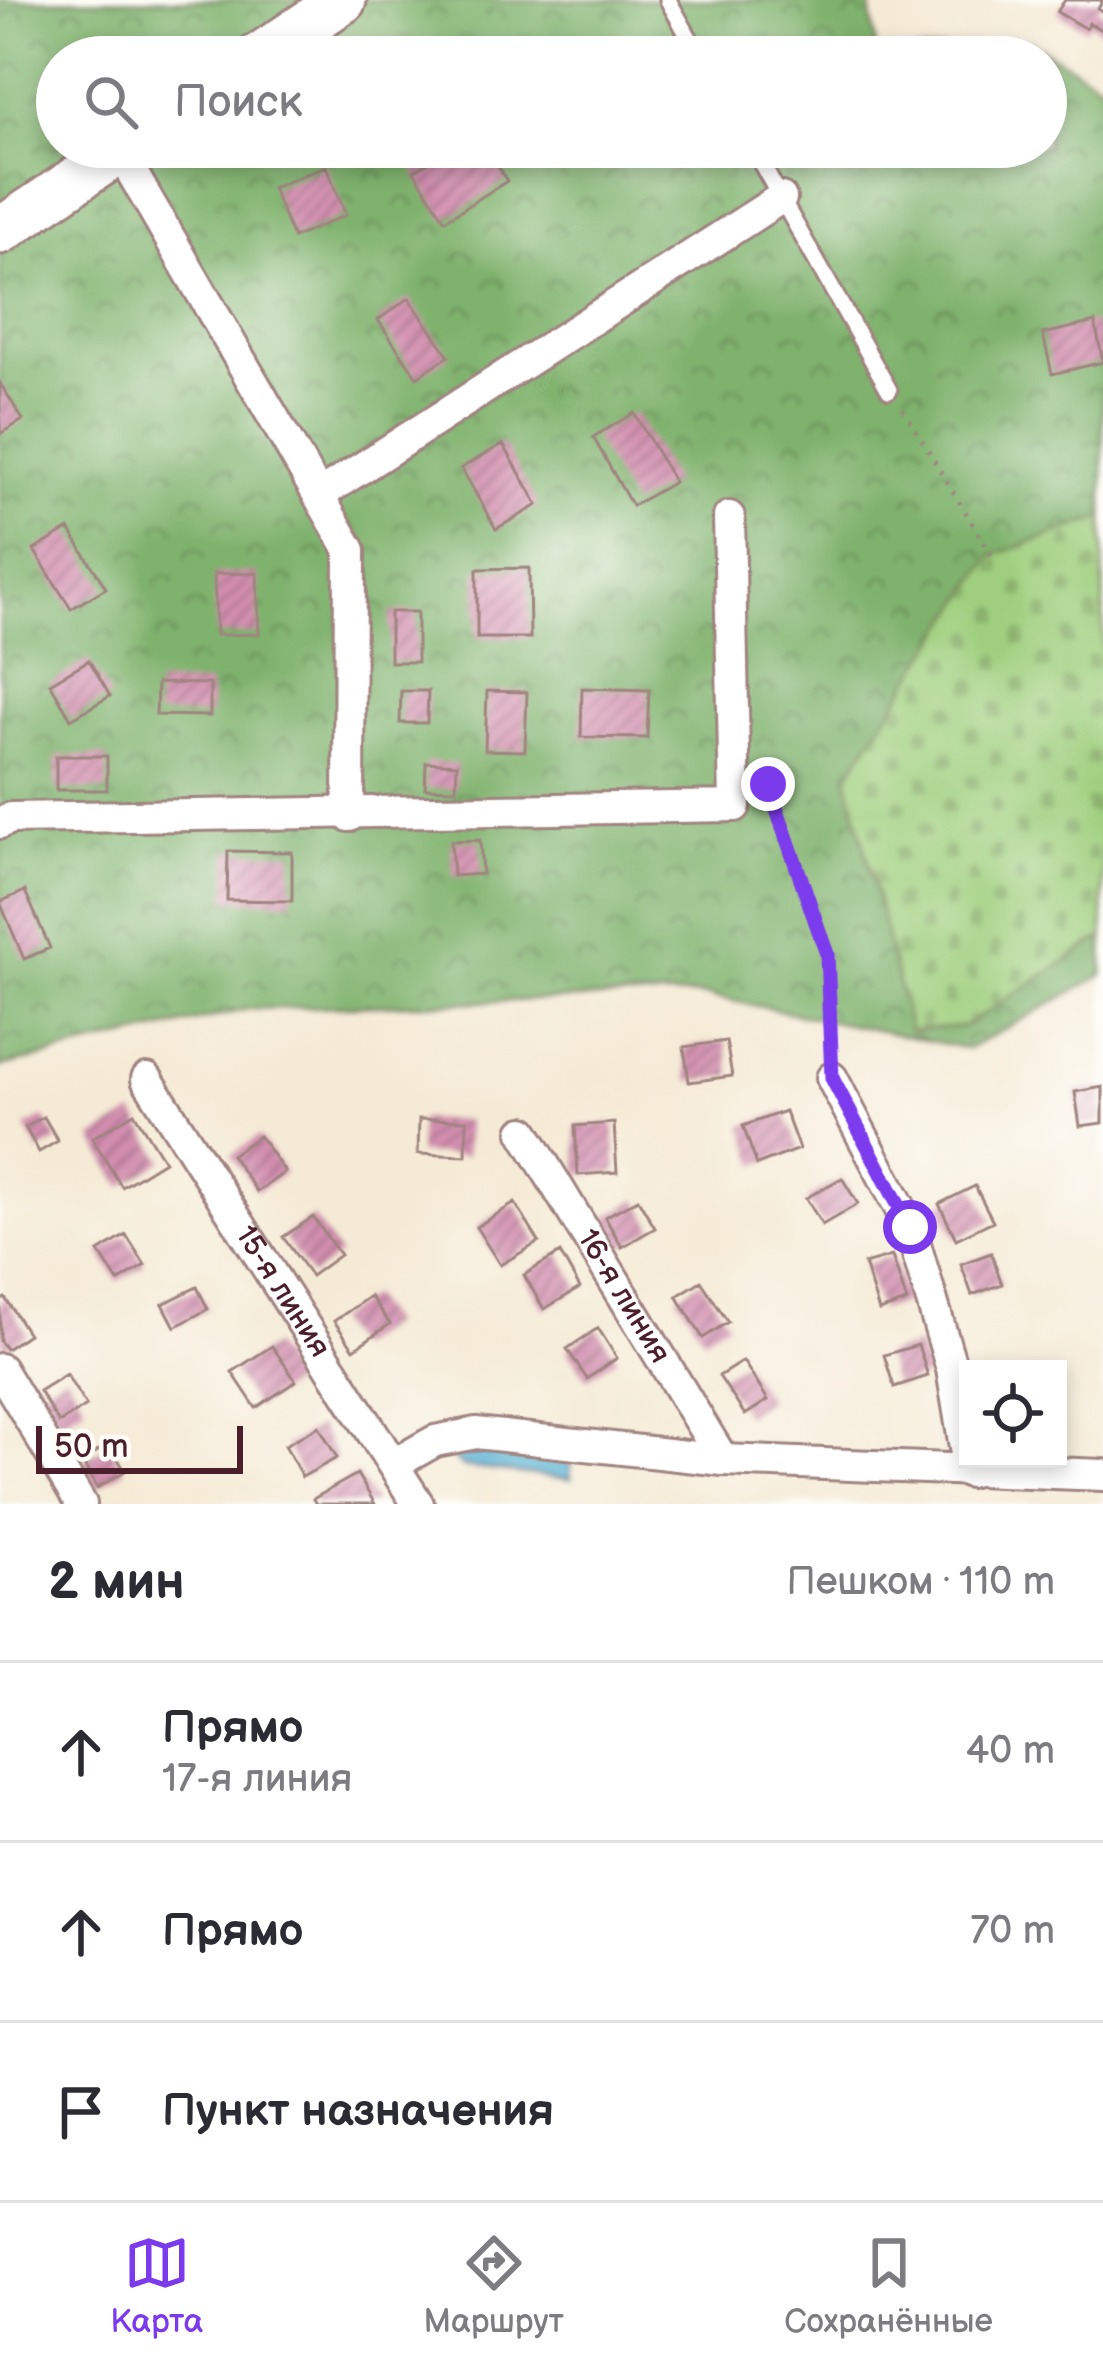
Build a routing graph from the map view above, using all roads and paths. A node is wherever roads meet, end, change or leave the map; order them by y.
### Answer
1 (343, 0) edge
2 (668, 0) edge
3 (289, 36) edge
4 (688, 36) edge
5 (94, 168) edge
6 (133, 168) edge
7 (764, 168) edge
8 (781, 198) junction
9 (0, 231) edge
10 (889, 390) joint
11 (321, 494) junction
12 (729, 517) dead end
13 (992, 556) dead end
14 (734, 754) junction
15 (4, 811) edge
16 (349, 816) junction
17 (832, 1078) joint
18 (147, 1079) dead end
19 (524, 1132) dead end
20 (0, 1369) edge
21 (723, 1460) junction
22 (394, 1464) junction
23 (969, 1472) junction
24 (1103, 1475) edge
25 (81, 1504) edge
26 (418, 1504) edge

1 - 3 street
2 - 4 lane
5 - 9 street
6 - 11 street
7 - 8 lane
8 - 10 lane
8 - 11 street
10 - 13 path
11 - 16 street
12 - 14 street
14 - 16 street
14 - 17 path
15 - 16 street
17 - 23 street
18 - 22 street, 15-я линия
19 - 21 street, 16-я линия
20 - 25 street
21 - 22 street
21 - 23 street
22 - 26 street, 15-я линия
23 - 24 street

